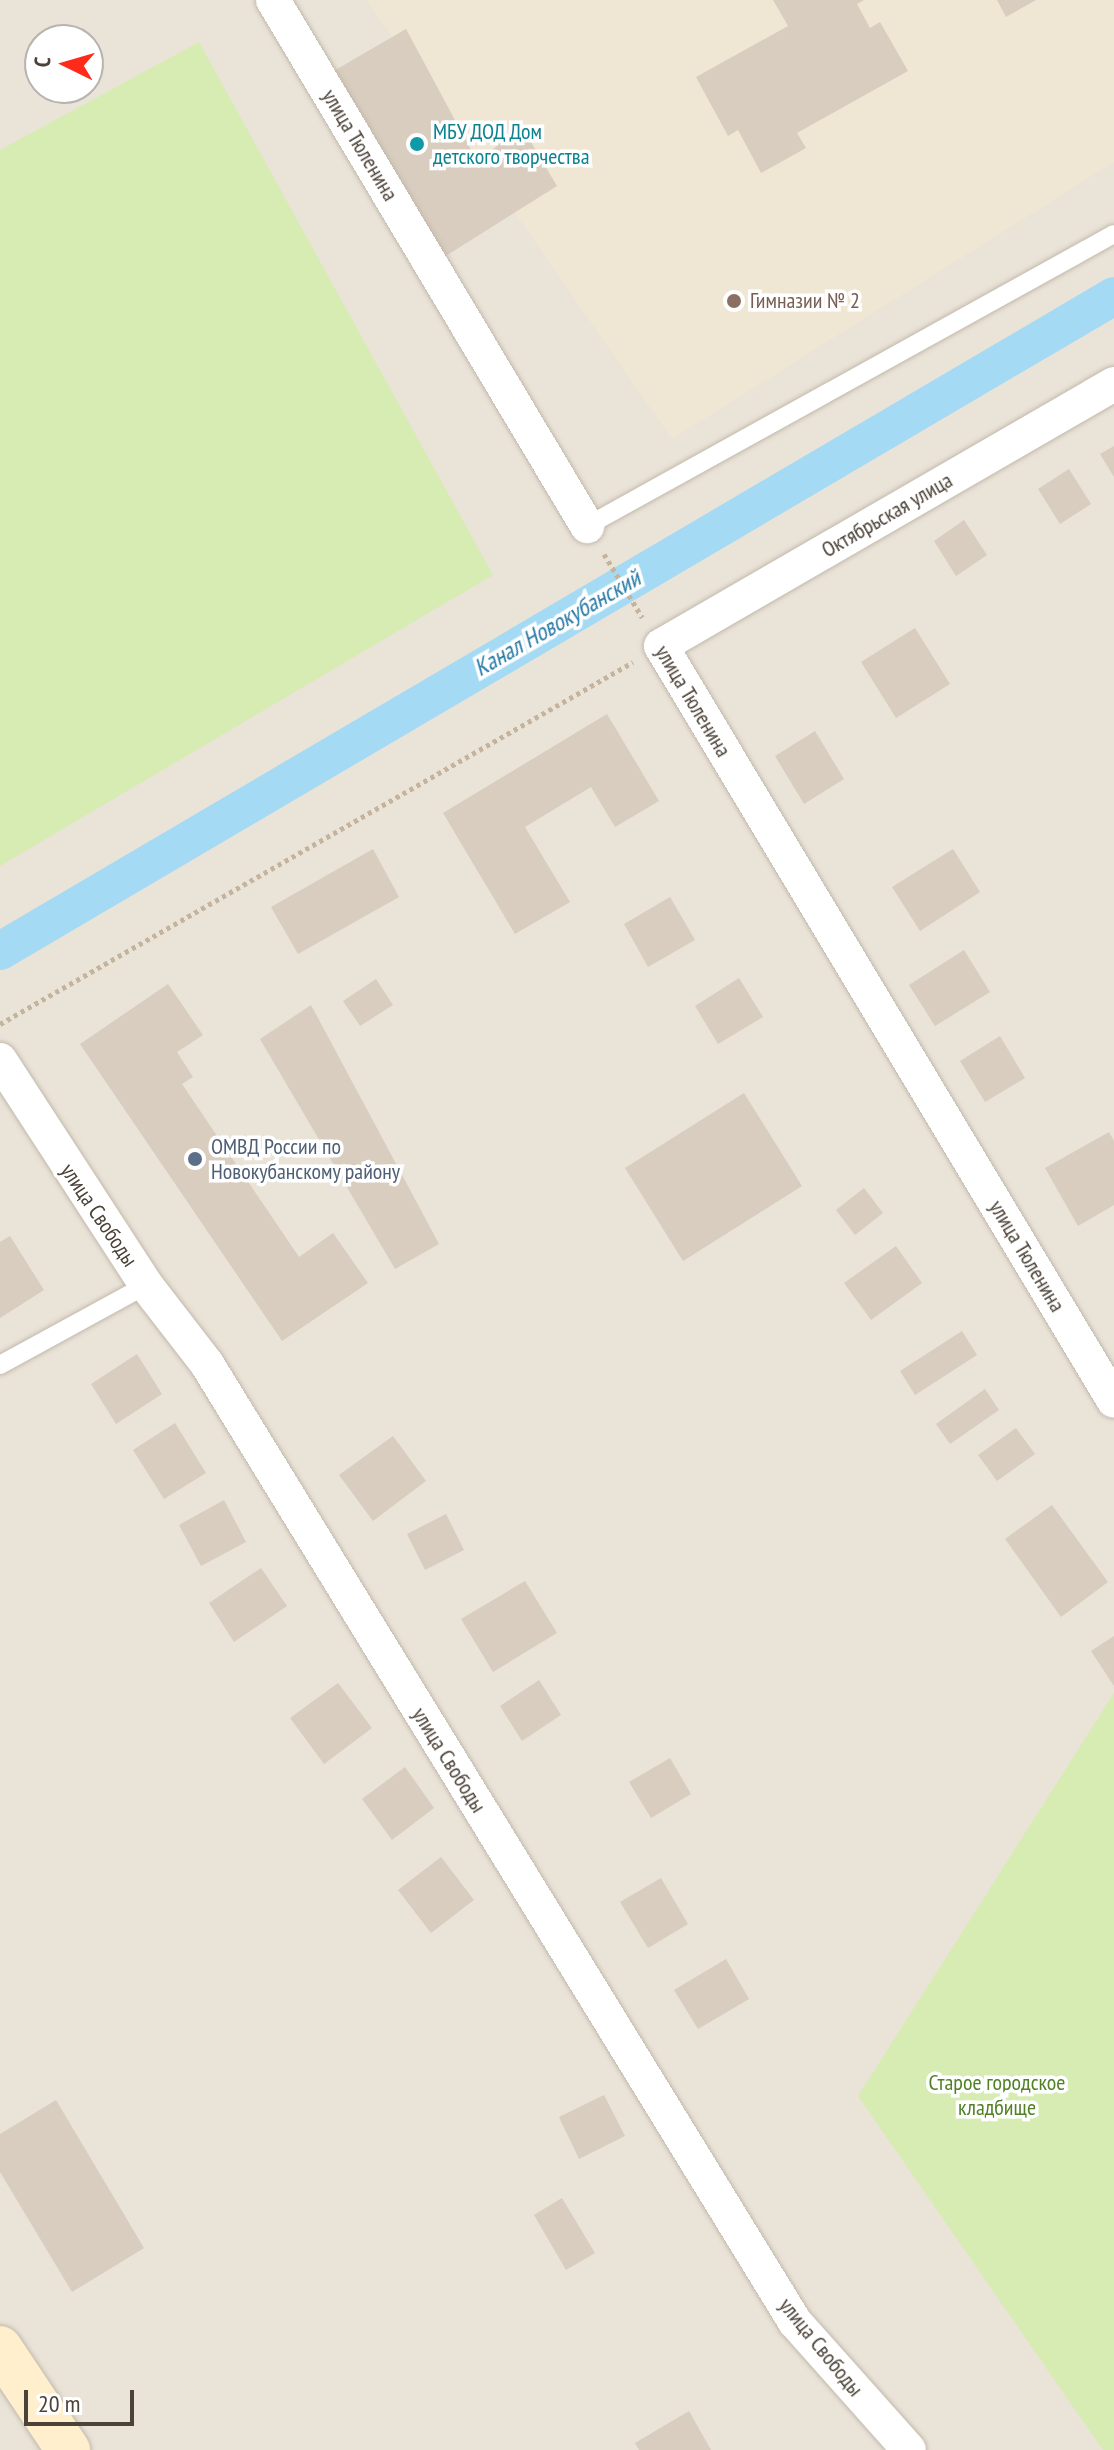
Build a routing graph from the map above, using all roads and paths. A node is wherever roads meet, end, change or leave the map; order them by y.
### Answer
1 (273, 0) edge
2 (1114, 234) edge
3 (1114, 384) edge
4 (587, 526) junction
5 (661, 646) junction
6 (0, 1024) edge
7 (0, 1060) edge
8 (146, 1285) junction
9 (0, 1365) edge
10 (1114, 1401) edge
11 (0, 2348) edge
12 (68, 2450) edge
13 (909, 2450) edge

1 - 4 street, улица Тюленина
2 - 4 lane
3 - 5 street, Октябрьская улица
4 - 5 path, улица Тюленина
5 - 6 path
5 - 10 street, улица Тюленина
7 - 8 street, улица Свободы
8 - 9 lane
8 - 13 street, улица Свободы
11 - 12 main road

